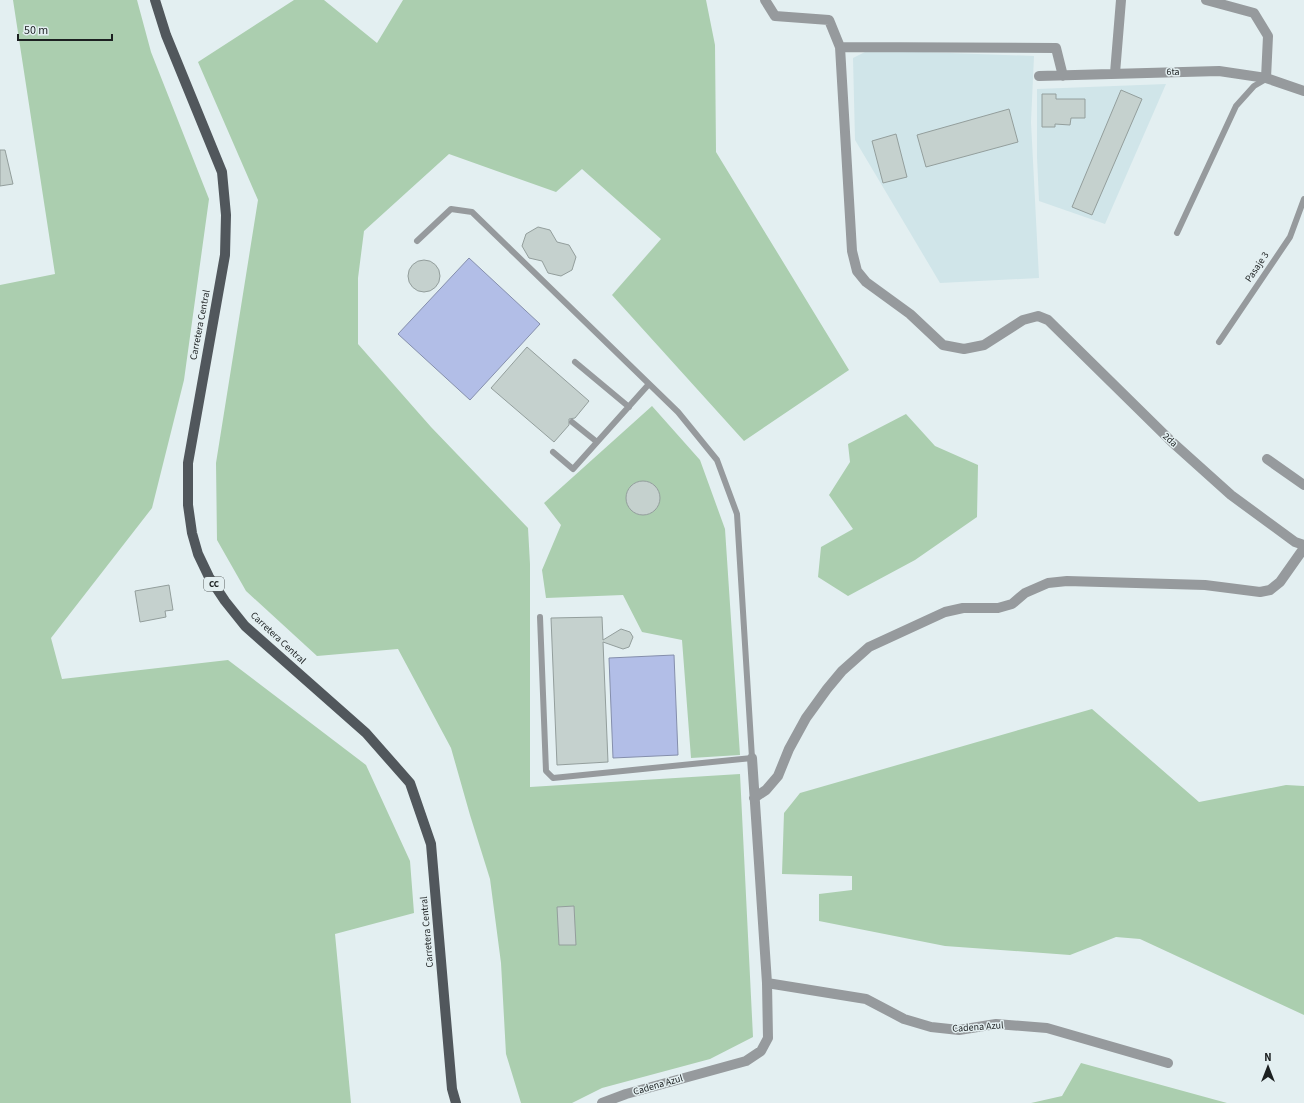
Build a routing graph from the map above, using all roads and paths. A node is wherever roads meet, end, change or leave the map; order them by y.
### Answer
1 (155, 0) edge
2 (765, 0) edge
3 (1121, 0) edge
4 (1206, 0) edge
5 (840, 47) junction
6 (1115, 73) junction
7 (1040, 76) dead end
8 (1063, 76) junction
9 (1266, 78) junction
10 (1304, 91) edge
11 (1304, 199) edge
12 (1177, 233) dead end
13 (417, 241) dead end
14 (1218, 342) dead end
15 (575, 362) dead end
16 (649, 384) junction
17 (629, 407) junction
18 (572, 422) dead end
19 (597, 442) junction
20 (553, 452) dead end
21 (1267, 459) dead end
22 (1304, 485) edge
23 (1304, 546) edge
24 (540, 617) dead end
25 (752, 758) junction
26 (754, 798) junction
27 (767, 983) junction
28 (1168, 1063) dead end
29 (456, 1103) edge
30 (602, 1103) edge

1 - 29 main road, Carretera Central / CC
2 - 5 street
3 - 6 street
4 - 9 street
5 - 8 street
5 - 23 street, 2da
6 - 8 street, 6ta
6 - 9 street, 6ta
7 - 8 street, 6ta
9 - 10 street, 6ta
9 - 12 lane
11 - 14 lane, Pasaje 3
13 - 16 lane
15 - 17 lane
16 - 17 lane
16 - 25 lane
17 - 19 lane
18 - 19 lane
19 - 20 lane
21 - 22 street
23 - 26 street
24 - 25 lane
25 - 26 street, Cadena Azul
26 - 27 street, Cadena Azul
27 - 28 street, Cadena Azul
27 - 30 street, Cadena Azul

